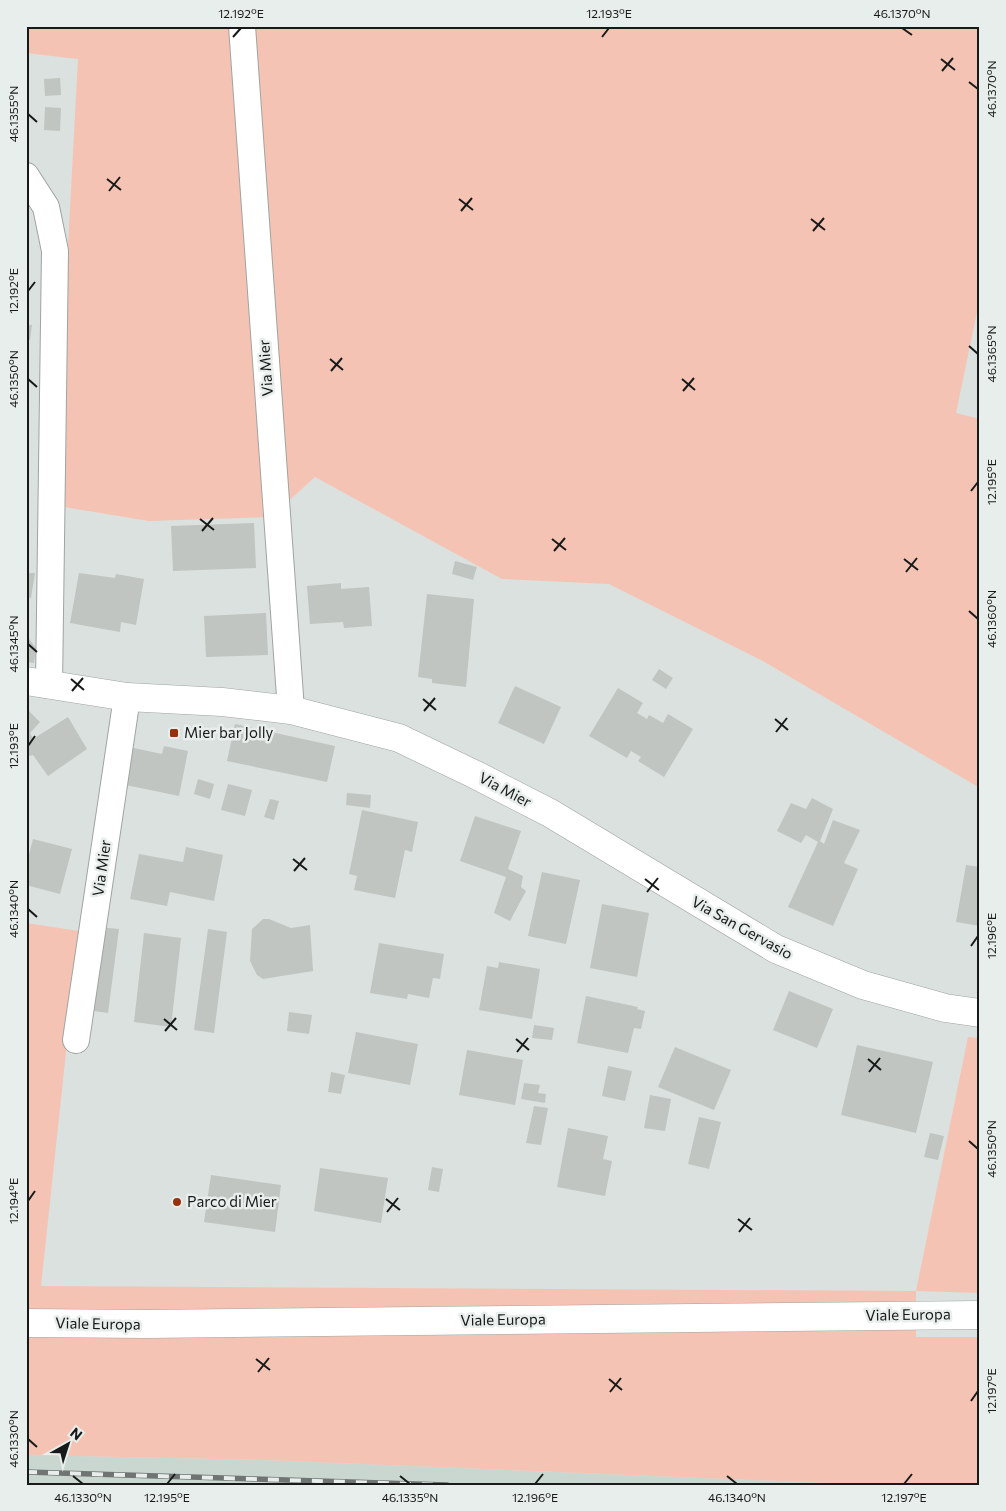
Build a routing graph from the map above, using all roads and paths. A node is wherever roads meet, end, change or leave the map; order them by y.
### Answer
1 (242, 26) edge
2 (26, 176) edge
3 (38, 683) edge
4 (127, 697) junction
5 (291, 710) junction
6 (550, 813) joint
7 (980, 1013) edge
8 (76, 1040) dead end
9 (980, 1314) edge
10 (26, 1323) edge

1 - 5 street, Via Mier
2 - 3 street, Via Mier
3 - 4 street, Via Mier
4 - 5 street, Via Mier
4 - 8 street, Via Mier
5 - 6 street, Via Mier
6 - 7 street, Via San Gervasio
9 - 10 street, Viale Europa

